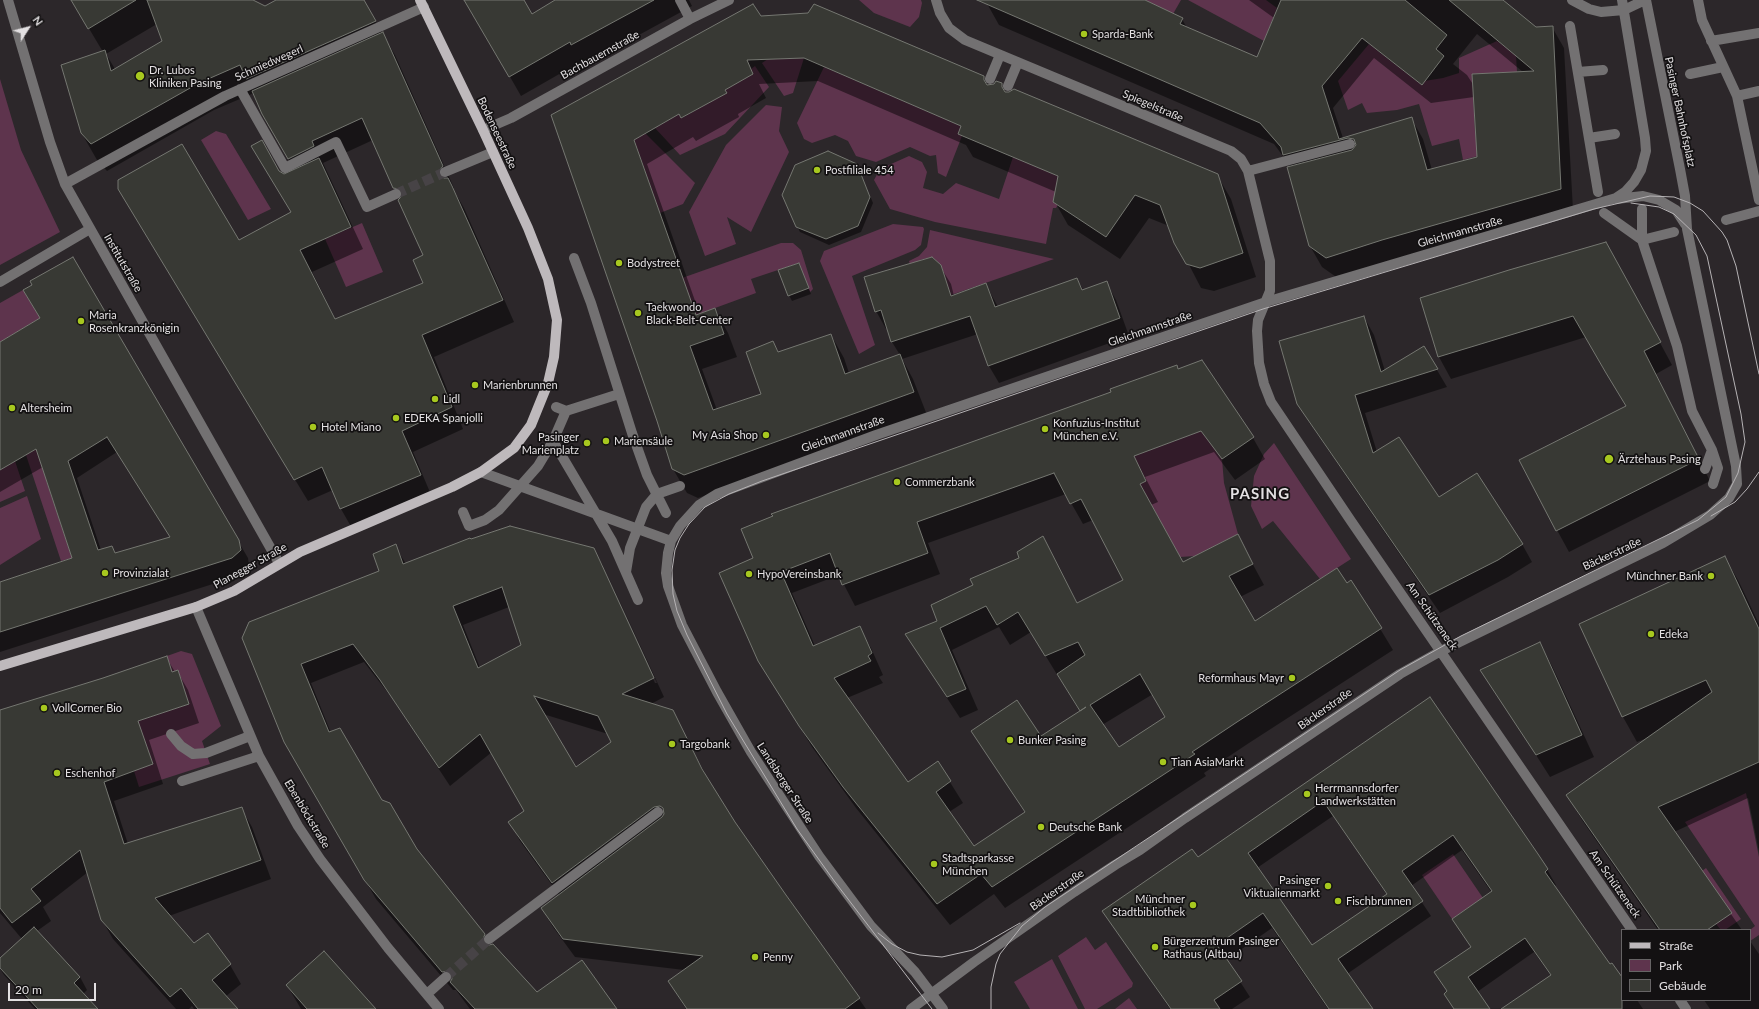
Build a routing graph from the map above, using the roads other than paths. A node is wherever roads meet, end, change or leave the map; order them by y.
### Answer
1 (8, 0) edge
2 (680, 0) edge
3 (729, 0) edge
4 (936, 0) edge
5 (1572, 0) edge
6 (1645, 0) edge
7 (1698, 0) edge
8 (422, 3) edge
9 (1623, 5) edge
10 (690, 19) junction
11 (1570, 26) dead end
12 (1759, 33) edge
13 (1711, 41) junction
14 (1000, 55) junction
15 (1018, 62) junction
16 (1723, 67) junction
17 (1603, 70) dead end
18 (1578, 72) junction
19 (1690, 74) dead end
20 (990, 79) dead end
21 (1008, 86) dead end
22 (240, 89) junction
23 (1759, 91) edge
24 (1737, 96) junction
25 (483, 130) junction
26 (1615, 134) dead end
27 (1589, 138) junction
28 (1350, 144) dead end
29 (493, 152) junction
30 (445, 172) tunnel mouth
31 (1248, 172) junction
32 (65, 184) junction
33 (1598, 192) dead end
34 (396, 194) tunnel mouth
35 (1759, 200) edge
36 (1606, 201) junction
37 (1642, 209) dead end
38 (1759, 211) edge
39 (1604, 213) dead end
40 (1726, 220) dead end
41 (90, 229) junction
42 (1687, 229) junction
43 (1674, 232) dead end
44 (1642, 240) junction
45 (574, 258) dead end
46 (0, 282) edge
47 (1266, 302) junction
48 (619, 394) junction
49 (556, 407) dead end
50 (566, 411) junction
51 (553, 441) junction
52 (1732, 445) joint
53 (1716, 448) junction
54 (1704, 469) dead end
55 (481, 472) junction
56 (1713, 484) dead end
57 (680, 486) dead end
58 (520, 487) junction
59 (657, 494) junction
60 (463, 512) dead end
61 (666, 512) dead end
62 (596, 514) junction
63 (637, 528) junction
64 (671, 541) junction
65 (279, 563) junction
66 (626, 572) junction
67 (638, 600) dead end
68 (196, 607) junction
69 (1441, 651) junction
70 (0, 666) edge
71 (171, 734) dead end
72 (250, 736) junction
73 (259, 756) junction
74 (182, 781) dead end
75 (658, 812) dead end
76 (1631, 929) edge
77 (489, 939) tunnel mouth
78 (446, 977) tunnel mouth
79 (931, 993) junction
80 (427, 994) junction
81 (439, 1009) edge
82 (911, 1009) edge
83 (943, 1009) edge

1 - 32 street, Institutstraße
2 - 10 street
3 - 10 street, Bachbauernstraße
4 - 14 street, Spiegelstraße
5 - 9 street
6 - 9 street
6 - 42 street, Pasinger Bahnhofsplatz
7 - 13 street
8 - 22 street, Schmiedwegerl
8 - 25 main road, Bodenseestraße
9 - 36 street, Gleichmannstraße
10 - 25 street, Bachbauernstraße
11 - 18 street
12 - 13 street
13 - 16 street
14 - 15 street, Spiegelstraße
14 - 20 street
15 - 21 street
15 - 31 street, Spiegelstraße
16 - 19 street, Pasinger Bahnhofsplatz
16 - 24 street
17 - 18 street
18 - 27 street
22 - 32 street, Schmiedwegerl
22 - 34 street
23 - 24 street
24 - 35 street
25 - 29 main road, Bodenseestraße
26 - 27 street
27 - 33 street
28 - 31 street
29 - 30 street
29 - 55 main road, Bodenseestraße
31 - 47 street, Spiegelstraße
32 - 41 street, Institutstraße
36 - 42 street, Pasinger Bahnhofsplatz
36 - 47 street, Gleichmannstraße
37 - 44 street
38 - 40 street
39 - 44 street
41 - 46 street
41 - 65 street, Institutstraße
42 - 52 street, Pasinger Bahnhofsplatz
43 - 44 street
44 - 53 street
45 - 48 street
47 - 64 street, Gleichmannstraße
47 - 69 street, Am Schützeneck
48 - 50 street
48 - 59 street
49 - 50 street
50 - 51 street
51 - 58 street
51 - 62 street
52 - 69 street, Bäckerstraße
53 - 54 street
53 - 56 street
55 - 58 street
55 - 65 main road, Planegger Straße
57 - 59 street
58 - 60 street
58 - 62 street
59 - 61 street
59 - 63 street
62 - 63 street
62 - 66 street
63 - 64 street
63 - 66 street
64 - 79 street, Landsberger Straße
65 - 68 main road, Planegger Straße
66 - 67 street
68 - 70 main road, Planegger Straße
68 - 72 street, Ebenböckstraße
69 - 76 street, Am Schützeneck
69 - 79 street, Bäckerstraße
71 - 72 street
72 - 73 street, Ebenböckstraße
73 - 74 street
73 - 80 street, Ebenböckstraße
75 - 77 street
78 - 80 street
79 - 82 street, Bäckerstraße
79 - 83 street, Landsberger Straße
80 - 81 street, Ebenböckstraße

